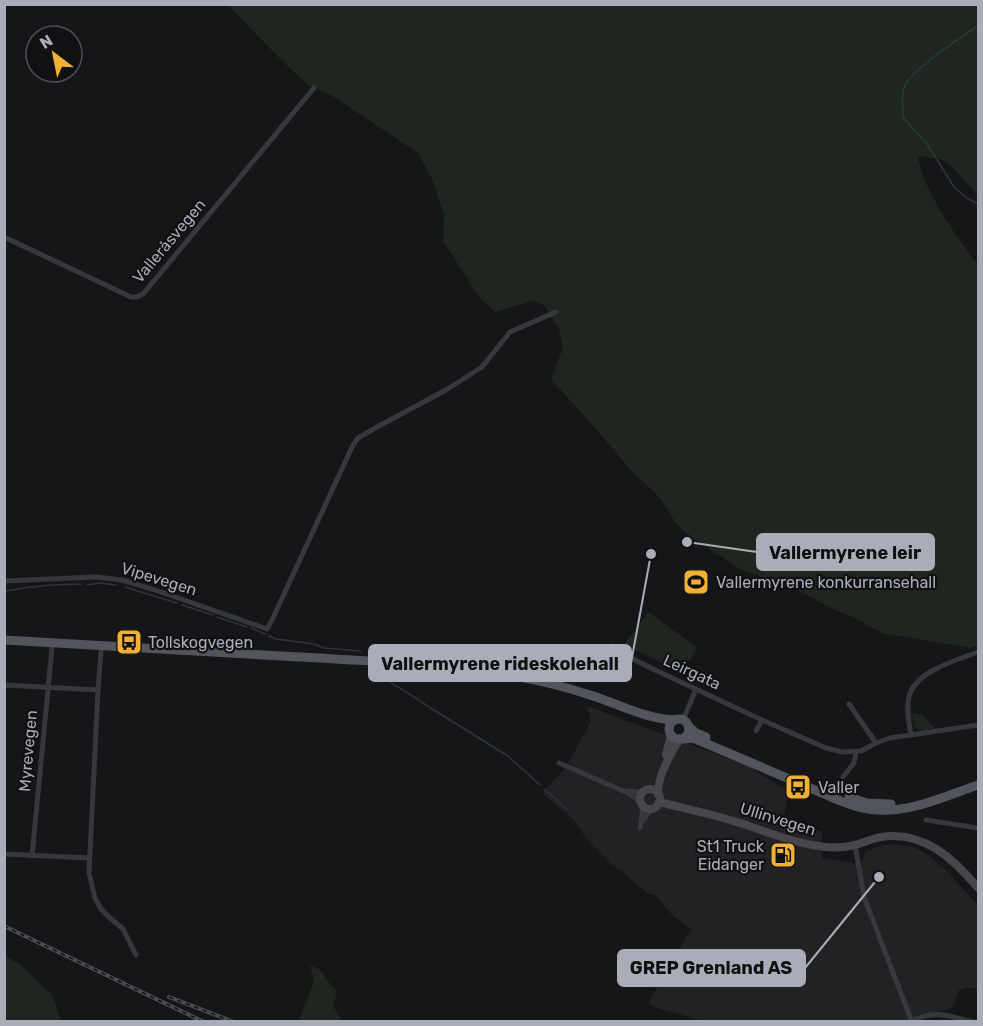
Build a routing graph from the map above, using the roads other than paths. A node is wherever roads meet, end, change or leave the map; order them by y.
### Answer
1 (314, 88) dead end
2 (4, 237) edge
3 (556, 312) dead end
4 (4, 581) edge
5 (4, 640) edge
6 (612, 646) dead end
7 (52, 648) dead end
8 (101, 651) dead end
9 (978, 652) edge
10 (4, 685) edge
11 (48, 687) junction
12 (696, 689) junction
13 (98, 690) junction
14 (849, 704) dead end
15 (649, 717) junction
16 (762, 720) junction
17 (682, 722) junction
18 (978, 725) edge
19 (756, 731) dead end
20 (911, 735) junction
21 (676, 737) junction
22 (876, 743) junction
23 (856, 752) junction
24 (559, 763) dead end
25 (843, 777) dead end
26 (978, 785) edge
27 (621, 791) junction
28 (646, 791) junction
29 (658, 798) junction
30 (641, 803) junction
31 (864, 805) junction
32 (651, 809) junction
33 (926, 820) dead end
34 (978, 828) edge
35 (855, 845) junction
36 (4, 854) edge
37 (32, 856) junction
38 (89, 858) junction
39 (978, 888) edge
40 (136, 955) dead end
41 (912, 1021) edge
42 (973, 1022) edge

1 - 2 street, Valleråsvegen
3 - 4 street, Vipevegen
5 - 15 main road
6 - 12 street, Leirgata
7 - 11 street, Myrevegen
8 - 13 street
9 - 20 street
10 - 11 street
11 - 13 street
11 - 37 street, Myrevegen
12 - 16 street, Leirgata
12 - 17 street
13 - 38 street
14 - 22 street
15 - 17 main road
15 - 21 main road
16 - 19 street
16 - 23 street, Leirgata
17 - 21 main road
17 - 21 main road
17 - 31 main road
18 - 20 street
20 - 22 street
21 - 28 main road
21 - 29 main road
21 - 31 main road
22 - 23 street
23 - 25 street
24 - 27 street
26 - 31 main road
27 - 28 street, Ullinvegen
27 - 30 street
28 - 29 main road, Ullinvegen
28 - 30 main road
29 - 32 main road
29 - 35 main road, Ullinvegen
30 - 32 main road
30 - 32 street
33 - 34 street
35 - 39 main road, Ullinvegen
35 - 41 street
36 - 37 street
37 - 38 street
38 - 40 street
41 - 42 street

